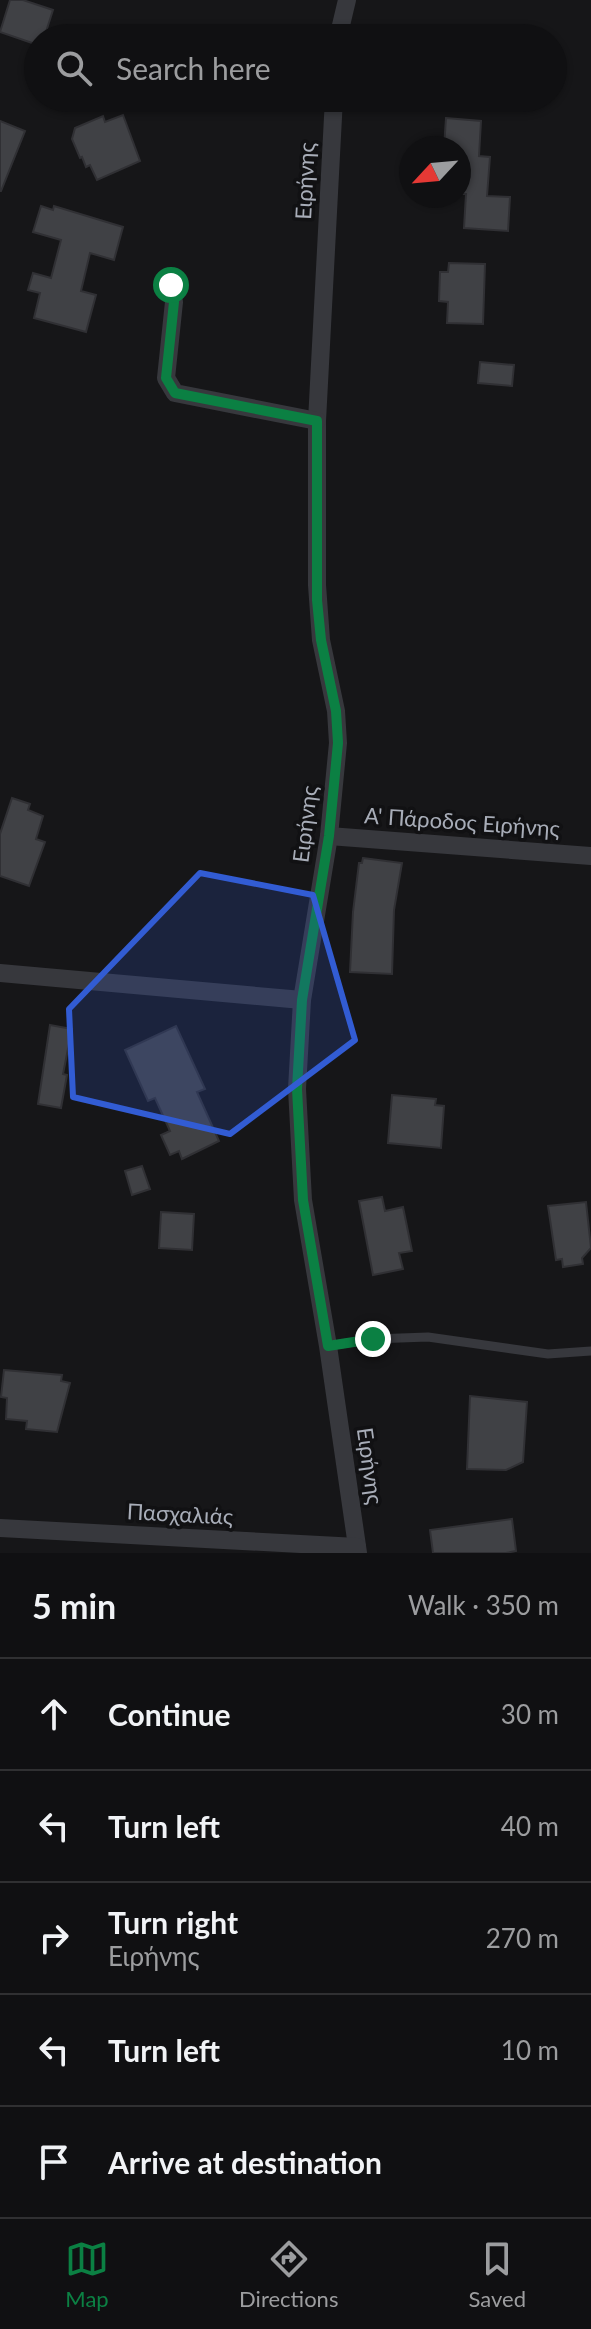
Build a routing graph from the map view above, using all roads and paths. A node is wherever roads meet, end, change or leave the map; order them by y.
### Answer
1 (347, 0) edge
2 (341, 24) edge
3 (333, 112) edge
4 (171, 285) dead end
5 (317, 421) junction
6 (329, 836) junction
7 (591, 856) edge
8 (0, 973) edge
9 (302, 1000) junction
10 (328, 1346) junction
11 (591, 1351) edge
12 (0, 1528) edge
13 (358, 1550) edge

1 - 2 street
3 - 5 street, Ειρήνης
4 - 5 street
5 - 6 street, Ειρήνης
6 - 7 street, A' Πάροδος Ειρήνης
6 - 9 street, Ειρήνης
8 - 9 street
9 - 10 street, Ειρήνης
10 - 11 lane
10 - 13 street, Ειρήνης
12 - 13 street, Πασχαλιάς

